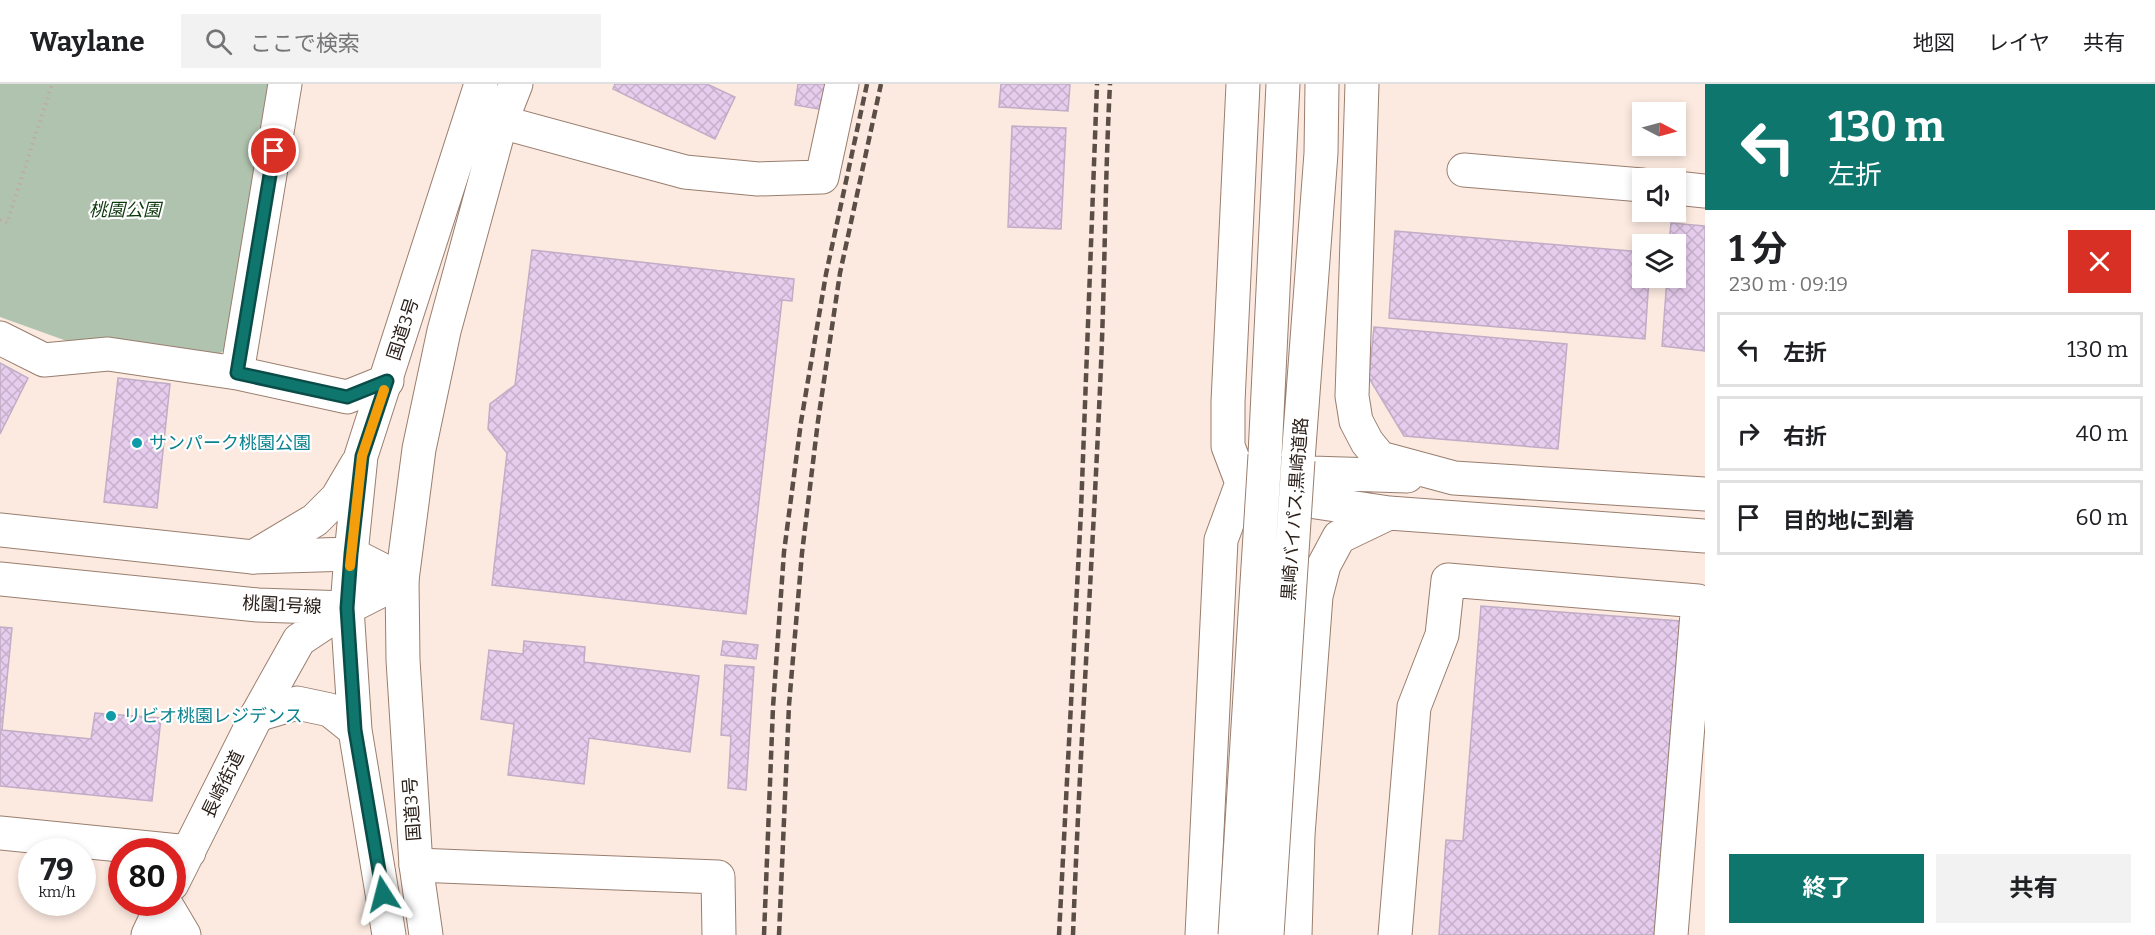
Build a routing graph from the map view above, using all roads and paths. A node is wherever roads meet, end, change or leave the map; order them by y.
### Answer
1 (52, 84) edge
2 (285, 84) edge
3 (481, 84) edge
4 (516, 84) edge
5 (842, 84) edge
6 (1243, 84) edge
7 (1283, 84) edge
8 (1322, 84) edge
9 (1362, 84) edge
10 (501, 122) junction
11 (1464, 170) dead end
12 (1632, 184) edge
13 (1686, 189) edge
14 (1705, 191) edge
15 (0, 220) edge
16 (0, 338) edge
17 (237, 373) junction
18 (387, 381) junction
19 (362, 456) junction
20 (1454, 477) junction
21 (1242, 483) junction
22 (1705, 494) edge
23 (1389, 513) junction
24 (0, 530) edge
25 (1705, 536) edge
26 (351, 554) junction
27 (253, 557) junction
28 (0, 579) edge
29 (402, 580) junction
30 (258, 605) junction
31 (347, 608) junction
32 (299, 640) junction
33 (257, 715) junction
34 (355, 730) junction
35 (0, 833) edge
36 (189, 852) junction
37 (186, 858) edge
38 (416, 865) junction
39 (158, 916) edge
40 (172, 916) edge
41 (148, 935) edge
42 (184, 935) edge
43 (389, 935) edge
44 (426, 935) edge
45 (719, 935) edge
46 (1202, 935) edge
47 (1235, 935) edge
48 (1267, 935) edge
49 (1295, 935) edge
50 (1395, 935) edge
51 (1671, 935) edge

1 - 15 path
2 - 17 main road
3 - 18 main road, 国道3号
4 - 10 main road, 国道3号
5 - 10 main road
6 - 21 main road
7 - 47 main road, 黒崎バイパス;黒崎道路, bridge
8 - 48 main road, 黒崎バイパス;黒崎道路, bridge
9 - 20 main road
10 - 29 main road, 国道3号
11 - 12 main road
13 - 14 main road
16 - 17 main road
17 - 18 main road
18 - 19 main road, 国道3号
19 - 26 main road, 国道3号
19 - 27 main road
20 - 21 main road
20 - 22 main road
21 - 23 main road
21 - 46 main road
23 - 25 main road
23 - 49 main road
24 - 27 main road
26 - 27 main road
26 - 29 main road
26 - 31 main road, 国道3号
28 - 30 main road, 桃園1号線
29 - 31 main road, 桃園1号線
29 - 38 main road, 国道3号
30 - 31 main road, 桃園1号線
30 - 32 main road
31 - 32 main road, 長崎街道
31 - 34 main road, 国道3号
32 - 33 main road, 長崎街道
33 - 34 main road
33 - 36 main road, 長崎街道
34 - 43 main road, 国道3号
35 - 36 main road
36 - 37 main road, 長崎街道
38 - 44 main road, 国道3号
38 - 45 main road
39 - 41 main road
40 - 42 main road
50 - 51 main road

